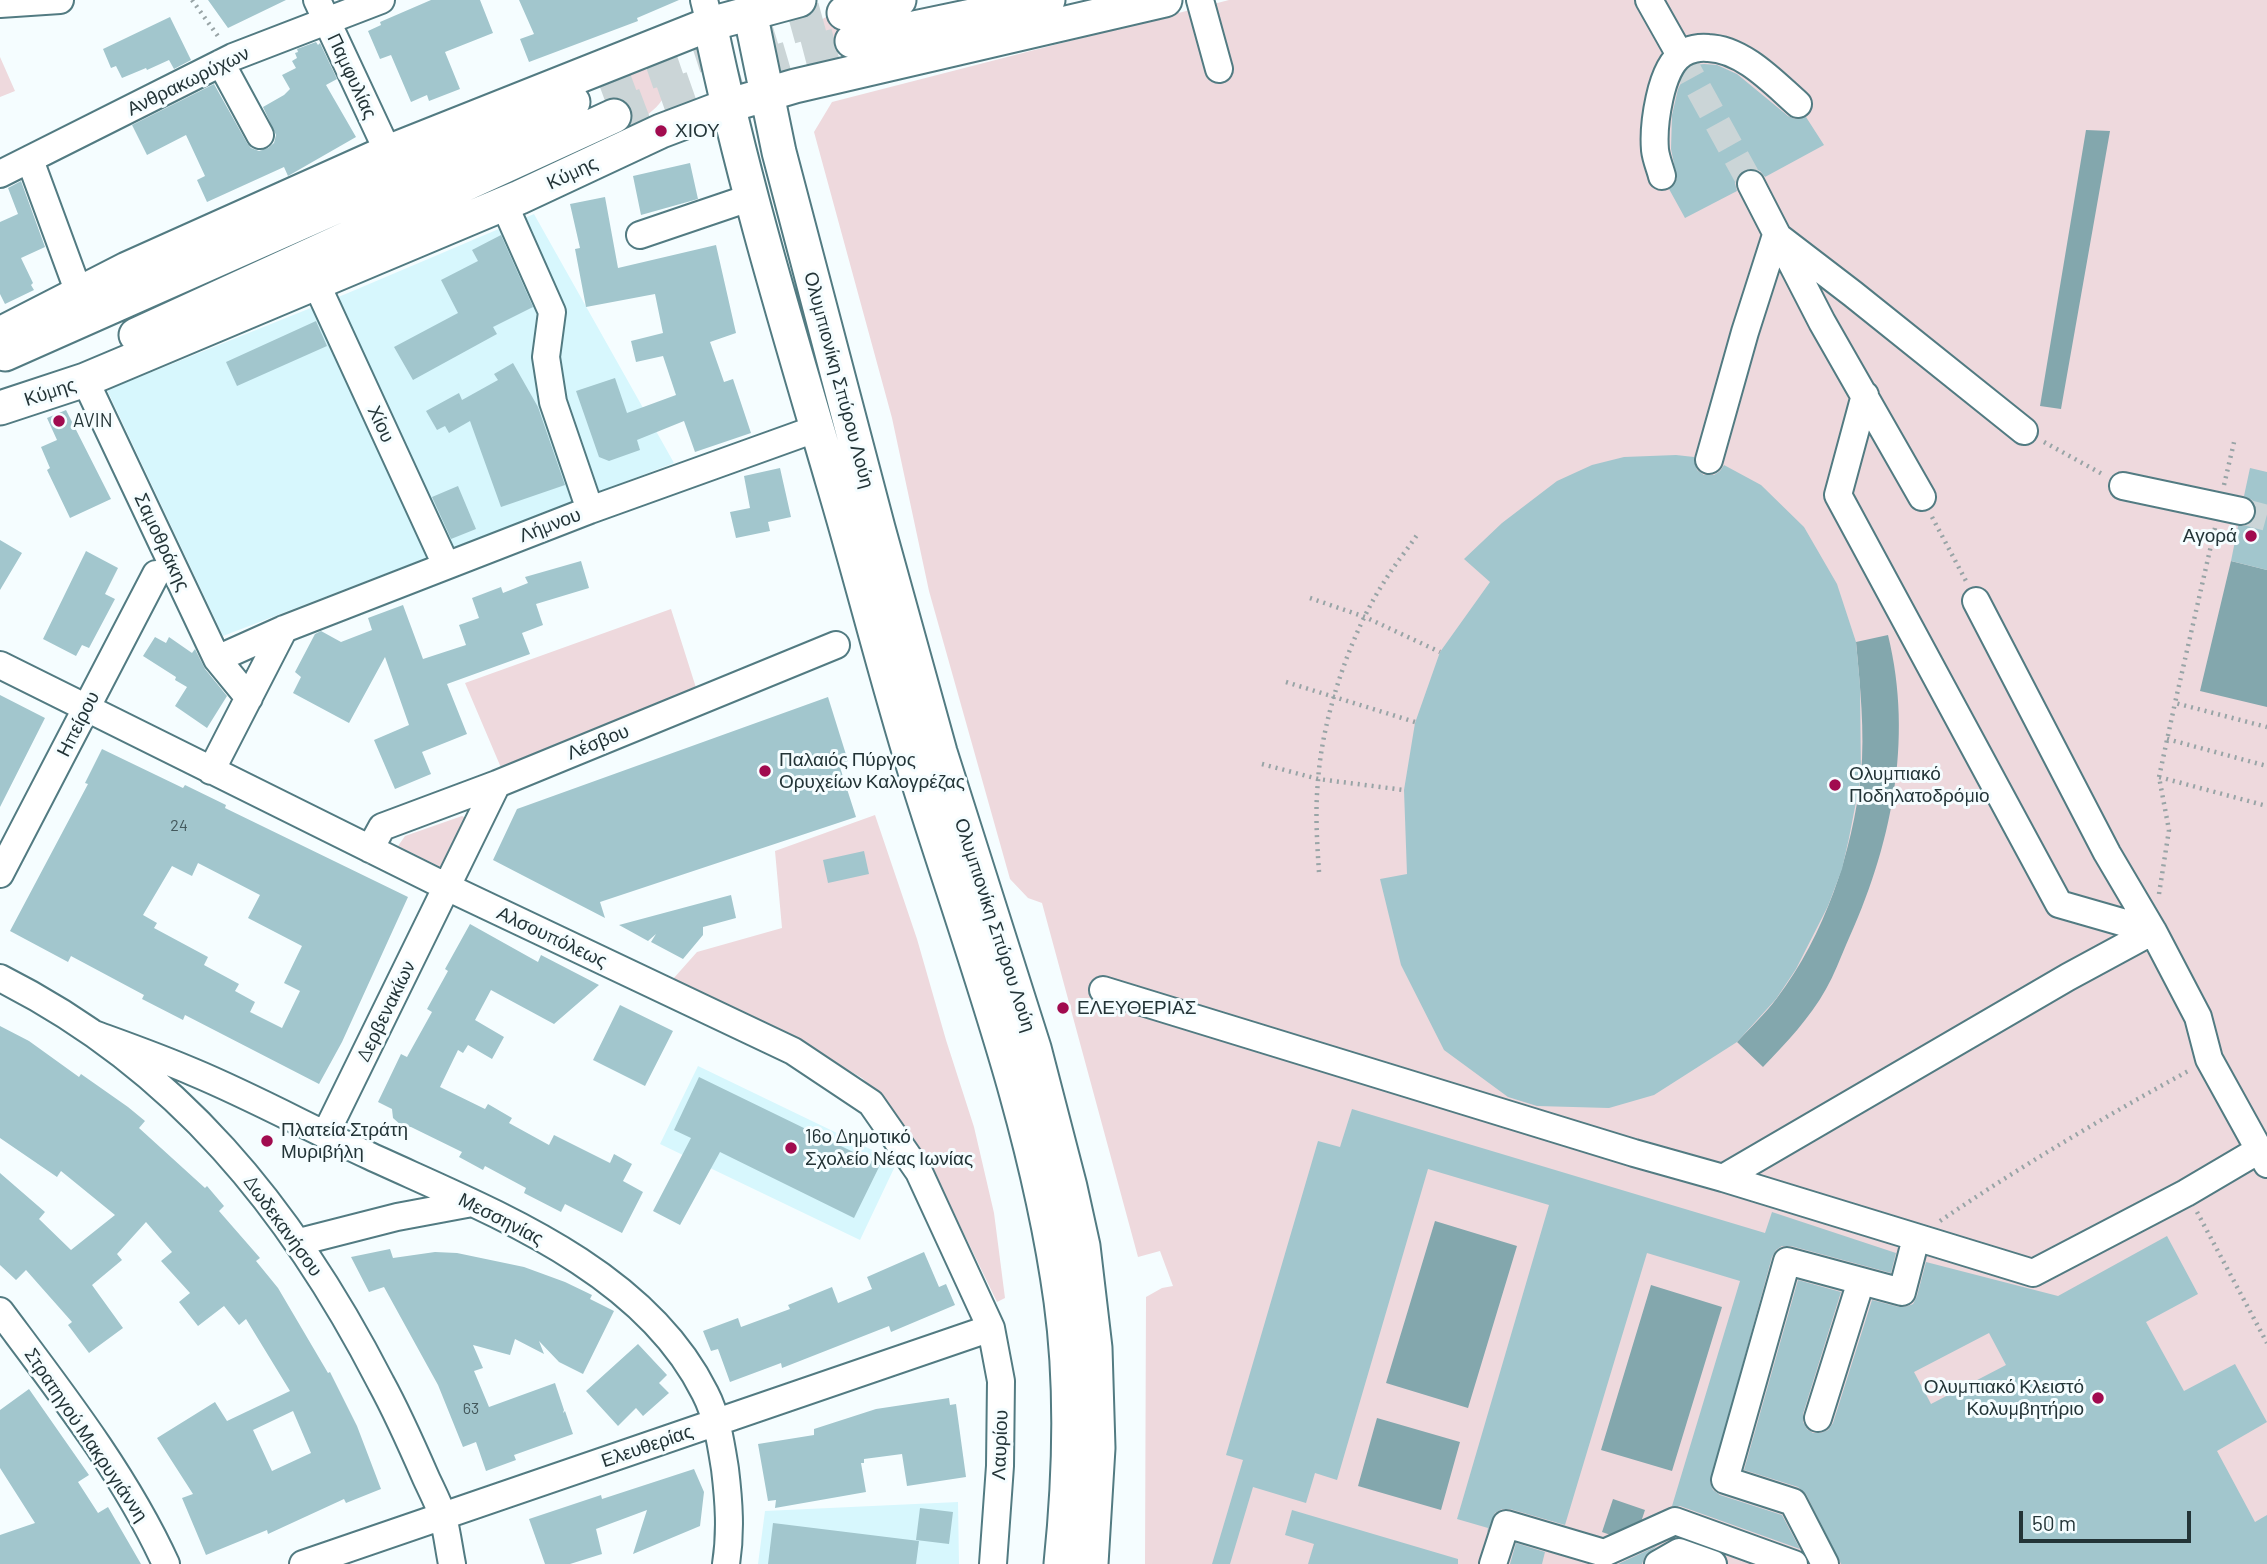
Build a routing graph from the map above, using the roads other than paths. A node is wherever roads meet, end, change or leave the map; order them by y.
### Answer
1 (60, 0) edge
2 (381, 0) edge
3 (799, 0) edge
4 (899, 0) edge
5 (1048, 0) edge
6 (1165, 0) edge
7 (1200, 0) edge
8 (1649, 0) edge
9 (6, 2) edge
10 (749, 6) edge
11 (322, 10) edge
12 (707, 12) edge
13 (1680, 55) junction
14 (227, 60) junction
15 (1219, 69) dead end
16 (767, 95) junction
17 (1798, 104) dead end
18 (727, 106) junction
19 (661, 131) junction
20 (260, 135) dead end
21 (736, 142) junction
22 (388, 152) junction
23 (30, 160) junction
24 (0, 174) edge
25 (1662, 176) dead end
26 (1751, 184) tunnel mouth
27 (752, 197) junction
28 (504, 204) junction
29 (640, 234) dead end
30 (1776, 235) junction
31 (316, 283) junction
32 (79, 293) junction
33 (0, 334) edge
34 (0, 356) edge
35 (85, 380) junction
36 (1865, 395) junction
37 (0, 397) edge
38 (0, 408) edge
39 (818, 428) junction
40 (2024, 431) road end
41 (1709, 460) dead end
42 (2123, 486) road end
43 (1922, 498) road end
44 (2230, 508) tunnel mouth
45 (590, 510) junction
46 (446, 565) junction
47 (156, 574) dead end
48 (1976, 601) road end
49 (284, 629) junction
50 (836, 645) dead end
51 (217, 659) junction
52 (0, 665) edge
53 (249, 698) junction
54 (86, 709) junction
55 (211, 771) junction
56 (497, 784) junction
57 (370, 849) junction
58 (0, 874) edge
59 (447, 887) junction
60 (2153, 931) junction
61 (0, 978) edge
62 (1103, 990) dead end
63 (94, 1034) junction
64 (325, 1135) junction
65 (2263, 1157) edge
66 (1723, 1178) junction
67 (472, 1203) junction
68 (1916, 1237) junction
69 (299, 1242) junction
70 (1861, 1281) junction
71 (0, 1311) edge
72 (991, 1328) junction
73 (1818, 1418) dead end
74 (716, 1422) junction
75 (442, 1516) junction
76 (166, 1564) edge
77 (303, 1564) edge
78 (452, 1564) edge
79 (726, 1564) edge
80 (993, 1564) edge
81 (1061, 1564) edge
82 (1091, 1564) edge
83 (1493, 1564) edge
84 (1658, 1564) edge
85 (1713, 1564) edge
86 (1794, 1564) edge
87 (1825, 1564) edge

1 - 9 street
2 - 11 street, Ανθρακωρύχων
3 - 10 main road
4 - 5 main road
6 - 16 main road, Κύμης
7 - 15 street
8 - 13 street
10 - 12 main road
10 - 16 main road, Ολυμπιονίκη Σπύρου Λούη
11 - 14 street, Ανθρακωρύχων
11 - 22 street, Παμφυλίας
12 - 18 main road, Ολυμπιονίκη Σπύρου Λούη
12 - 22 main road
13 - 17 street
13 - 25 street
14 - 20 street
14 - 23 street, Ανθρακωρύχων
16 - 18 main road, Κύμης
16 - 82 main road, Ολυμπιονίκη Σπύρου Λούη
18 - 19 main road, Κύμης
18 - 21 main road, Ολυμπιονίκη Σπύρου Λούη
19 - 21 main road
19 - 28 main road, Κύμης
21 - 27 main road, Ολυμπιονίκη Σπύρου Λούη
22 - 32 main road
23 - 24 street, Ανθρακωρύχων
23 - 32 street
26 - 30 street
27 - 29 street
27 - 39 main road, Ολυμπιονίκη Σπύρου Λούη
28 - 31 main road, Κύμης
28 - 45 street
30 - 36 street
30 - 40 street
30 - 41 street
31 - 35 main road, Κύμης
31 - 46 street, Χίου
32 - 33 main road
34 - 37 main road, Κύμης
35 - 38 main road, Κύμης
35 - 51 street, Σαμοθράκης
36 - 43 street
36 - 60 street
39 - 45 street, Λήμνου
39 - 81 main road, Ολυμπιονίκη Σπύρου Λούη
42 - 44 street
45 - 46 street, Λήμνου
46 - 49 street, Λήμνου
47 - 54 street, Ηπείρου
48 - 60 street
49 - 51 street, Λήμνου
49 - 53 street
50 - 56 street, Λέσβου
51 - 53 street, Σαμοθράκης
52 - 54 street, Αλσουπόλεως
53 - 55 street
54 - 55 street, Αλσουπόλεως
54 - 58 street, Ηπείρου
55 - 57 street, Αλσουπόλεως
56 - 57 street, Λέσβου
56 - 59 street, Δερβενακίων
57 - 59 street, Αλσουπόλεως
59 - 64 street, Δερβενακίων
59 - 72 street, Αλσουπόλεως
60 - 65 street
60 - 66 street
61 - 63 street, Δωδεκανήσου
62 - 66 street
63 - 64 street, Μεσσηνίας
63 - 69 street, Δωδεκανήσου
64 - 67 street, Μεσσηνίας
65 - 68 street
66 - 68 street
67 - 69 street
67 - 74 street, Μεσσηνίας
68 - 70 street
69 - 75 street, Δωδεκανήσου
70 - 73 street
70 - 87 street
71 - 76 street, Στρατηγού Μακρυγιάννη
72 - 74 street, Ελευθερίας
72 - 80 street, Λαυρίου
74 - 75 street, Ελευθερίας
74 - 79 street, Μεσσηνίας
75 - 77 street, Ελευθερίας
75 - 78 street, Δωδεκανήσου
83 - 86 street
84 - 85 street

